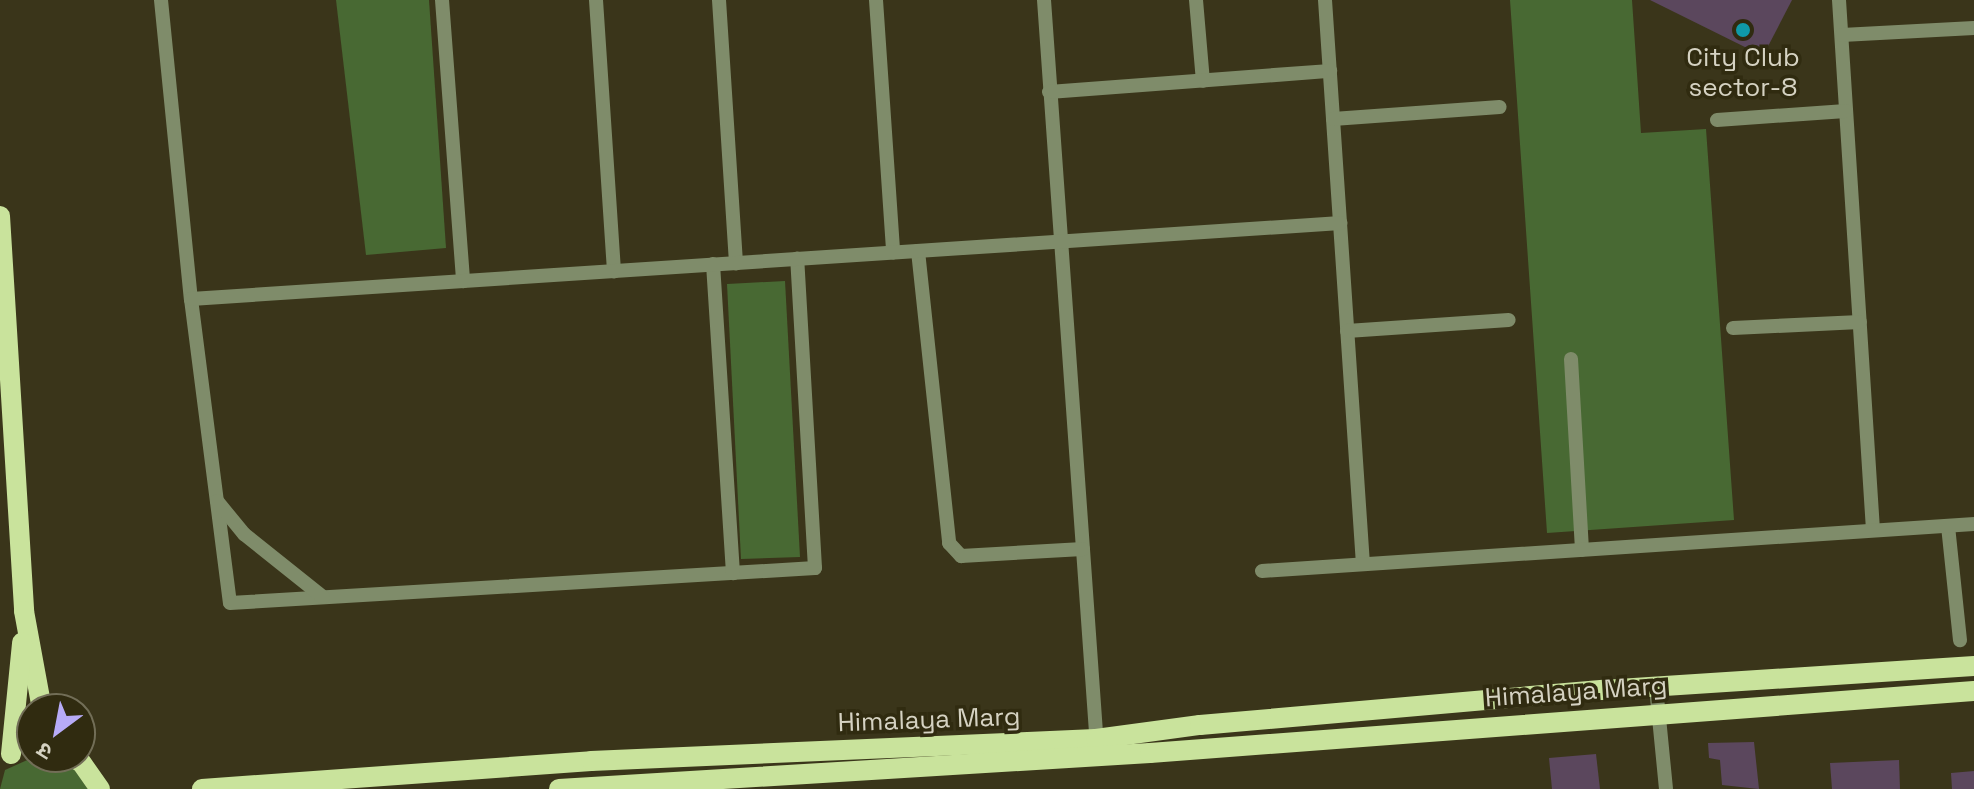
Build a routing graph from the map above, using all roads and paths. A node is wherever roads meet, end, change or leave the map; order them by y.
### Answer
1 (161, 0) edge
2 (442, 0) edge
3 (596, 0) edge
4 (719, 0) edge
5 (876, 0) edge
6 (1044, 0) edge
7 (1196, 0) edge
8 (1325, 0) edge
9 (1839, 0) edge
10 (1974, 28) edge
11 (1842, 35) junction
12 (1330, 71) junction
13 (1203, 81) junction
14 (1050, 92) junction
15 (1500, 107) dead end
16 (1846, 111) junction
17 (1333, 119) junction
18 (1717, 120) dead end
19 (0, 216) edge
20 (1340, 223) junction
21 (1061, 241) junction
22 (918, 251) junction
23 (893, 252) junction
24 (797, 259) junction
25 (736, 263) junction
26 (713, 264) junction
27 (614, 271) junction
28 (463, 281) junction
29 (191, 299) junction
30 (1509, 320) dead end
31 (1860, 322) junction
32 (1733, 328) dead end
33 (1347, 331) junction
34 (1571, 359) dead end
35 (217, 501) junction
36 (1974, 524) edge
37 (1948, 526) junction
38 (1873, 530) junction
39 (1083, 549) junction
40 (1582, 550) junction
41 (1363, 564) junction
42 (1262, 571) dead end
43 (733, 573) junction
44 (323, 597) junction
45 (24, 611) junction
46 (1960, 640) dead end
47 (1974, 666) edge
48 (1656, 687) junction
49 (1974, 691) edge
50 (39, 693) edge
51 (1659, 711) junction
52 (1097, 748) junction
53 (5, 758) edge
54 (99, 786) edge
55 (120, 789) edge
56 (202, 789) edge
57 (559, 789) edge
58 (1666, 789) edge

1 - 29 street
2 - 28 street
3 - 27 street
4 - 25 street
5 - 23 street
6 - 14 street
7 - 13 street
8 - 12 street
9 - 11 street
10 - 11 street
11 - 16 street
12 - 13 street
12 - 17 street
13 - 14 street
14 - 21 street
15 - 17 street
16 - 18 street
16 - 31 street
17 - 20 street
19 - 45 main road
20 - 21 street
20 - 33 street
21 - 22 street
21 - 39 street
22 - 23 street
22 - 39 street
23 - 24 street
24 - 25 street
24 - 43 street
25 - 26 street
26 - 27 street
26 - 43 street
27 - 28 street
28 - 29 street
29 - 35 street
30 - 33 street
31 - 32 street
31 - 38 street
33 - 41 street
34 - 40 street
35 - 44 street
35 - 44 street
36 - 37 street
37 - 38 street
37 - 46 street
38 - 40 street
39 - 52 street
40 - 41 street
41 - 42 street
43 - 44 street
45 - 50 main road
45 - 53 main road
47 - 48 main road, Himalaya Marg
48 - 51 street
48 - 52 main road, Himalaya Marg
49 - 51 main road, Himalaya Marg
51 - 52 main road, Himalaya Marg
51 - 58 street
52 - 56 main road, Himalaya Marg
52 - 57 main road, Himalaya Marg
54 - 55 main road

